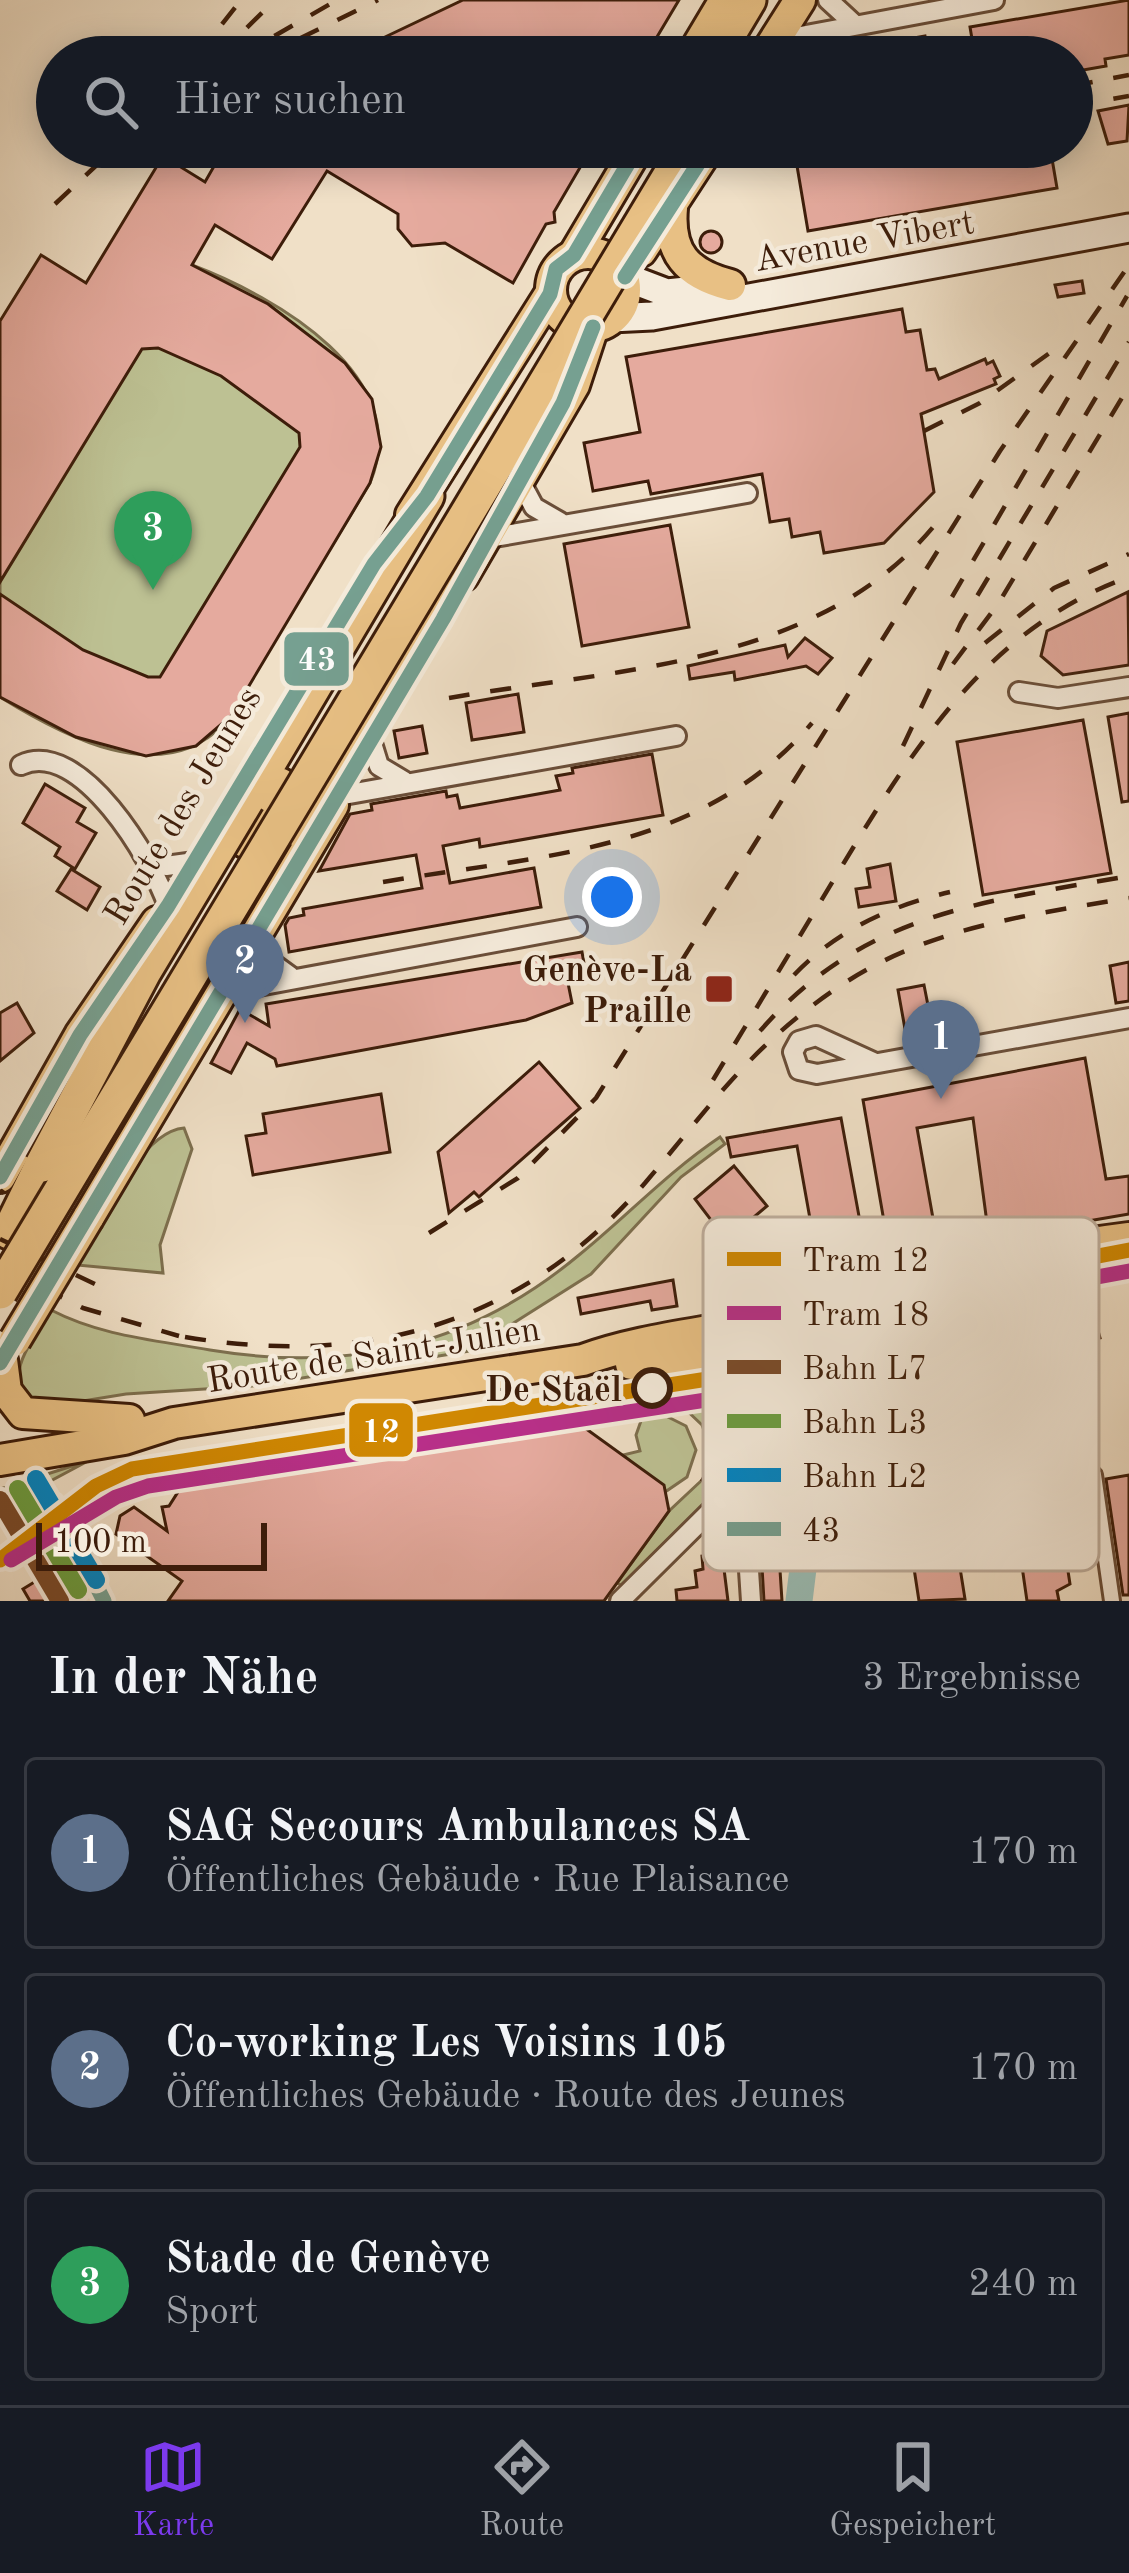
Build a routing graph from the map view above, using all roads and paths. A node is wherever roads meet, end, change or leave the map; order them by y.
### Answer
1 (725, 0) edge
2 (749, 0) edge
3 (775, 0) edge
4 (800, 0) edge
5 (828, 0) edge
6 (994, 0) edge
7 (854, 23) junction
8 (704, 36) edge
9 (728, 36) edge
10 (754, 36) edge
11 (777, 36) edge
12 (812, 36) edge
13 (626, 168) edge
14 (650, 168) edge
15 (675, 168) edge
16 (696, 168) edge
17 (672, 208) junction
18 (1129, 211) edge
19 (1129, 228) edge
20 (574, 255) junction
21 (625, 277) junction
22 (730, 285) junction
23 (550, 294) junction
24 (602, 323) junction
25 (519, 478) junction
26 (747, 493) dead end
27 (427, 496) junction
28 (560, 522) junction
29 (477, 548) junction
30 (1129, 687) edge
31 (1019, 692) dead end
32 (676, 736) dead end
33 (371, 740) junction
34 (21, 765) dead end
35 (404, 781) junction
36 (338, 796) junction
37 (139, 851) junction
38 (195, 862) junction
39 (168, 906) junction
40 (577, 927) dead end
41 (256, 932) junction
42 (150, 934) junction
43 (290, 976) junction
44 (230, 980) junction
45 (1129, 1018) edge
46 (873, 1062) dead end
47 (0, 1177) edge
48 (44, 1220) junction
49 (1129, 1238) edge
50 (5, 1240) edge
51 (1099, 1243) edge
52 (1129, 1261) edge
53 (1099, 1266) edge
54 (0, 1292) edge
55 (703, 1347) edge
56 (6, 1354) edge
57 (129, 1420) junction
58 (174, 1423) junction
59 (0, 1440) edge
60 (0, 1460) edge
61 (1099, 1510) edge
62 (703, 1519) edge
63 (749, 1571) edge
64 (620, 1601) edge
65 (752, 1601) edge
66 (1112, 1601) edge

1 - 8 main road
2 - 9 highway
3 - 10 highway
4 - 11 main road
5 - 7 street
6 - 7 street
7 - 12 street
13 - 20 main road
14 - 50 highway
15 - 48 highway, bridge
16 - 17 main road
17 - 21 main road
17 - 22 main road
18 - 22 main road, Avenue Vibert
19 - 24 main road, Avenue Vibert
20 - 21 main road
20 - 23 main road
21 - 22 main road, Avenue Vibert
21 - 24 main road
23 - 24 main road
23 - 27 main road, Route des Jeunes
24 - 25 main road
25 - 28 street
25 - 29 main road
26 - 28 street
27 - 38 main road, Route des Jeunes
27 - 50 highway, bridge
28 - 29 street
29 - 33 main road
29 - 48 highway, bridge
30 - 31 street
32 - 35 street
33 - 35 street
33 - 36 main road
34 - 37 street, Route des Jeunes
35 - 36 street
36 - 41 main road
37 - 38 street
37 - 39 street, Route des Jeunes
38 - 39 main road, Route des Jeunes
39 - 42 main road, Route des Jeunes
40 - 43 street
41 - 43 street
41 - 44 main road
42 - 44 main road
42 - 47 main road, Route des Jeunes
43 - 44 street
44 - 56 main road, bridge
45 - 46 street
48 - 54 highway, bridge
49 - 51 main road, Route de Saint-Julien
52 - 53 main road, Route de Saint-Julien
55 - 58 main road, Route de Saint-Julien
56 - 57 main road
57 - 58 main road, Route de Saint-Julien
57 - 59 main road, Route de Saint-Julien
58 - 60 main road, Route de Saint-Julien
61 - 66 street
62 - 64 street
63 - 65 street

